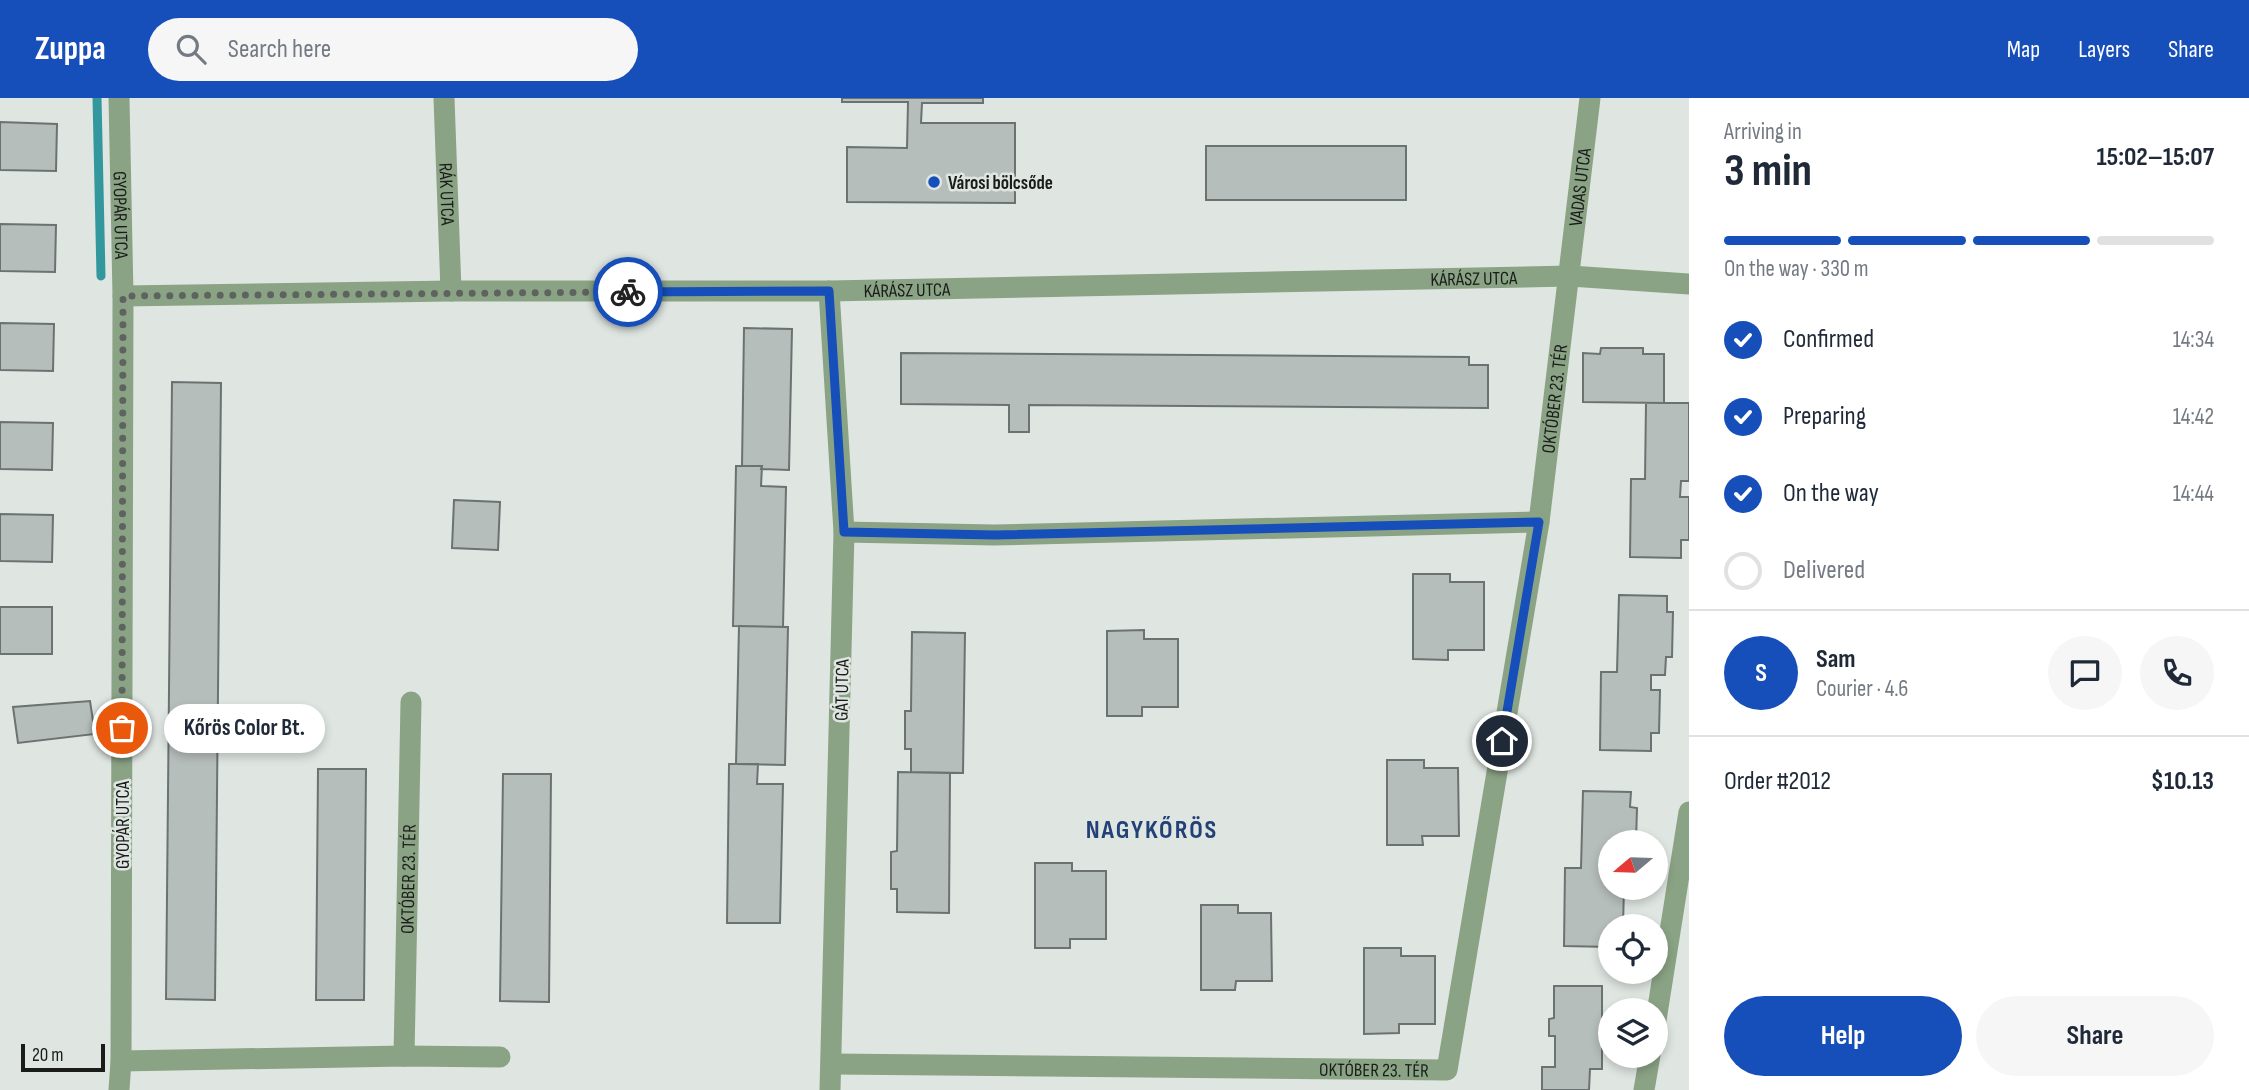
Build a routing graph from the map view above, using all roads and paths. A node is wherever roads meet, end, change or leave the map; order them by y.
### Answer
1 (119, 98) edge
2 (444, 98) edge
3 (1590, 98) edge
4 (1570, 276) junction
5 (1689, 284) edge
6 (829, 291) junction
7 (451, 292) junction
8 (123, 296) junction
9 (1539, 522) junction
10 (844, 532) junction
11 (411, 702) dead end
12 (1689, 812) edge
13 (1659, 998) edge
14 (404, 1056) junction
15 (500, 1057) dead end
16 (121, 1061) junction
17 (832, 1064) junction
18 (1648, 1068) edge
19 (120, 1090) edge
20 (830, 1090) edge
21 (1644, 1090) edge

1 - 8 street, GYOPÁR UTCA
2 - 7 street, RÁK UTCA
3 - 4 street, VADAS UTCA
4 - 5 street, KÁRÁSZ UTCA
4 - 6 street, KÁRÁSZ UTCA
4 - 9 street, OKTÓBER 23. TÉR
6 - 7 street, KÁRÁSZ UTCA
6 - 10 street, GÁT UTCA
7 - 8 street, KÁRÁSZ UTCA
8 - 16 street, GYOPÁR UTCA
9 - 10 street
9 - 17 street, OKTÓBER 23. TÉR
10 - 17 street, GÁT UTCA
11 - 14 street, OKTÓBER 23. TÉR
12 - 13 street
14 - 15 street
14 - 16 street
16 - 19 street, GYOPÁR UTCA
17 - 20 street, GÁT UTCA
18 - 21 street

